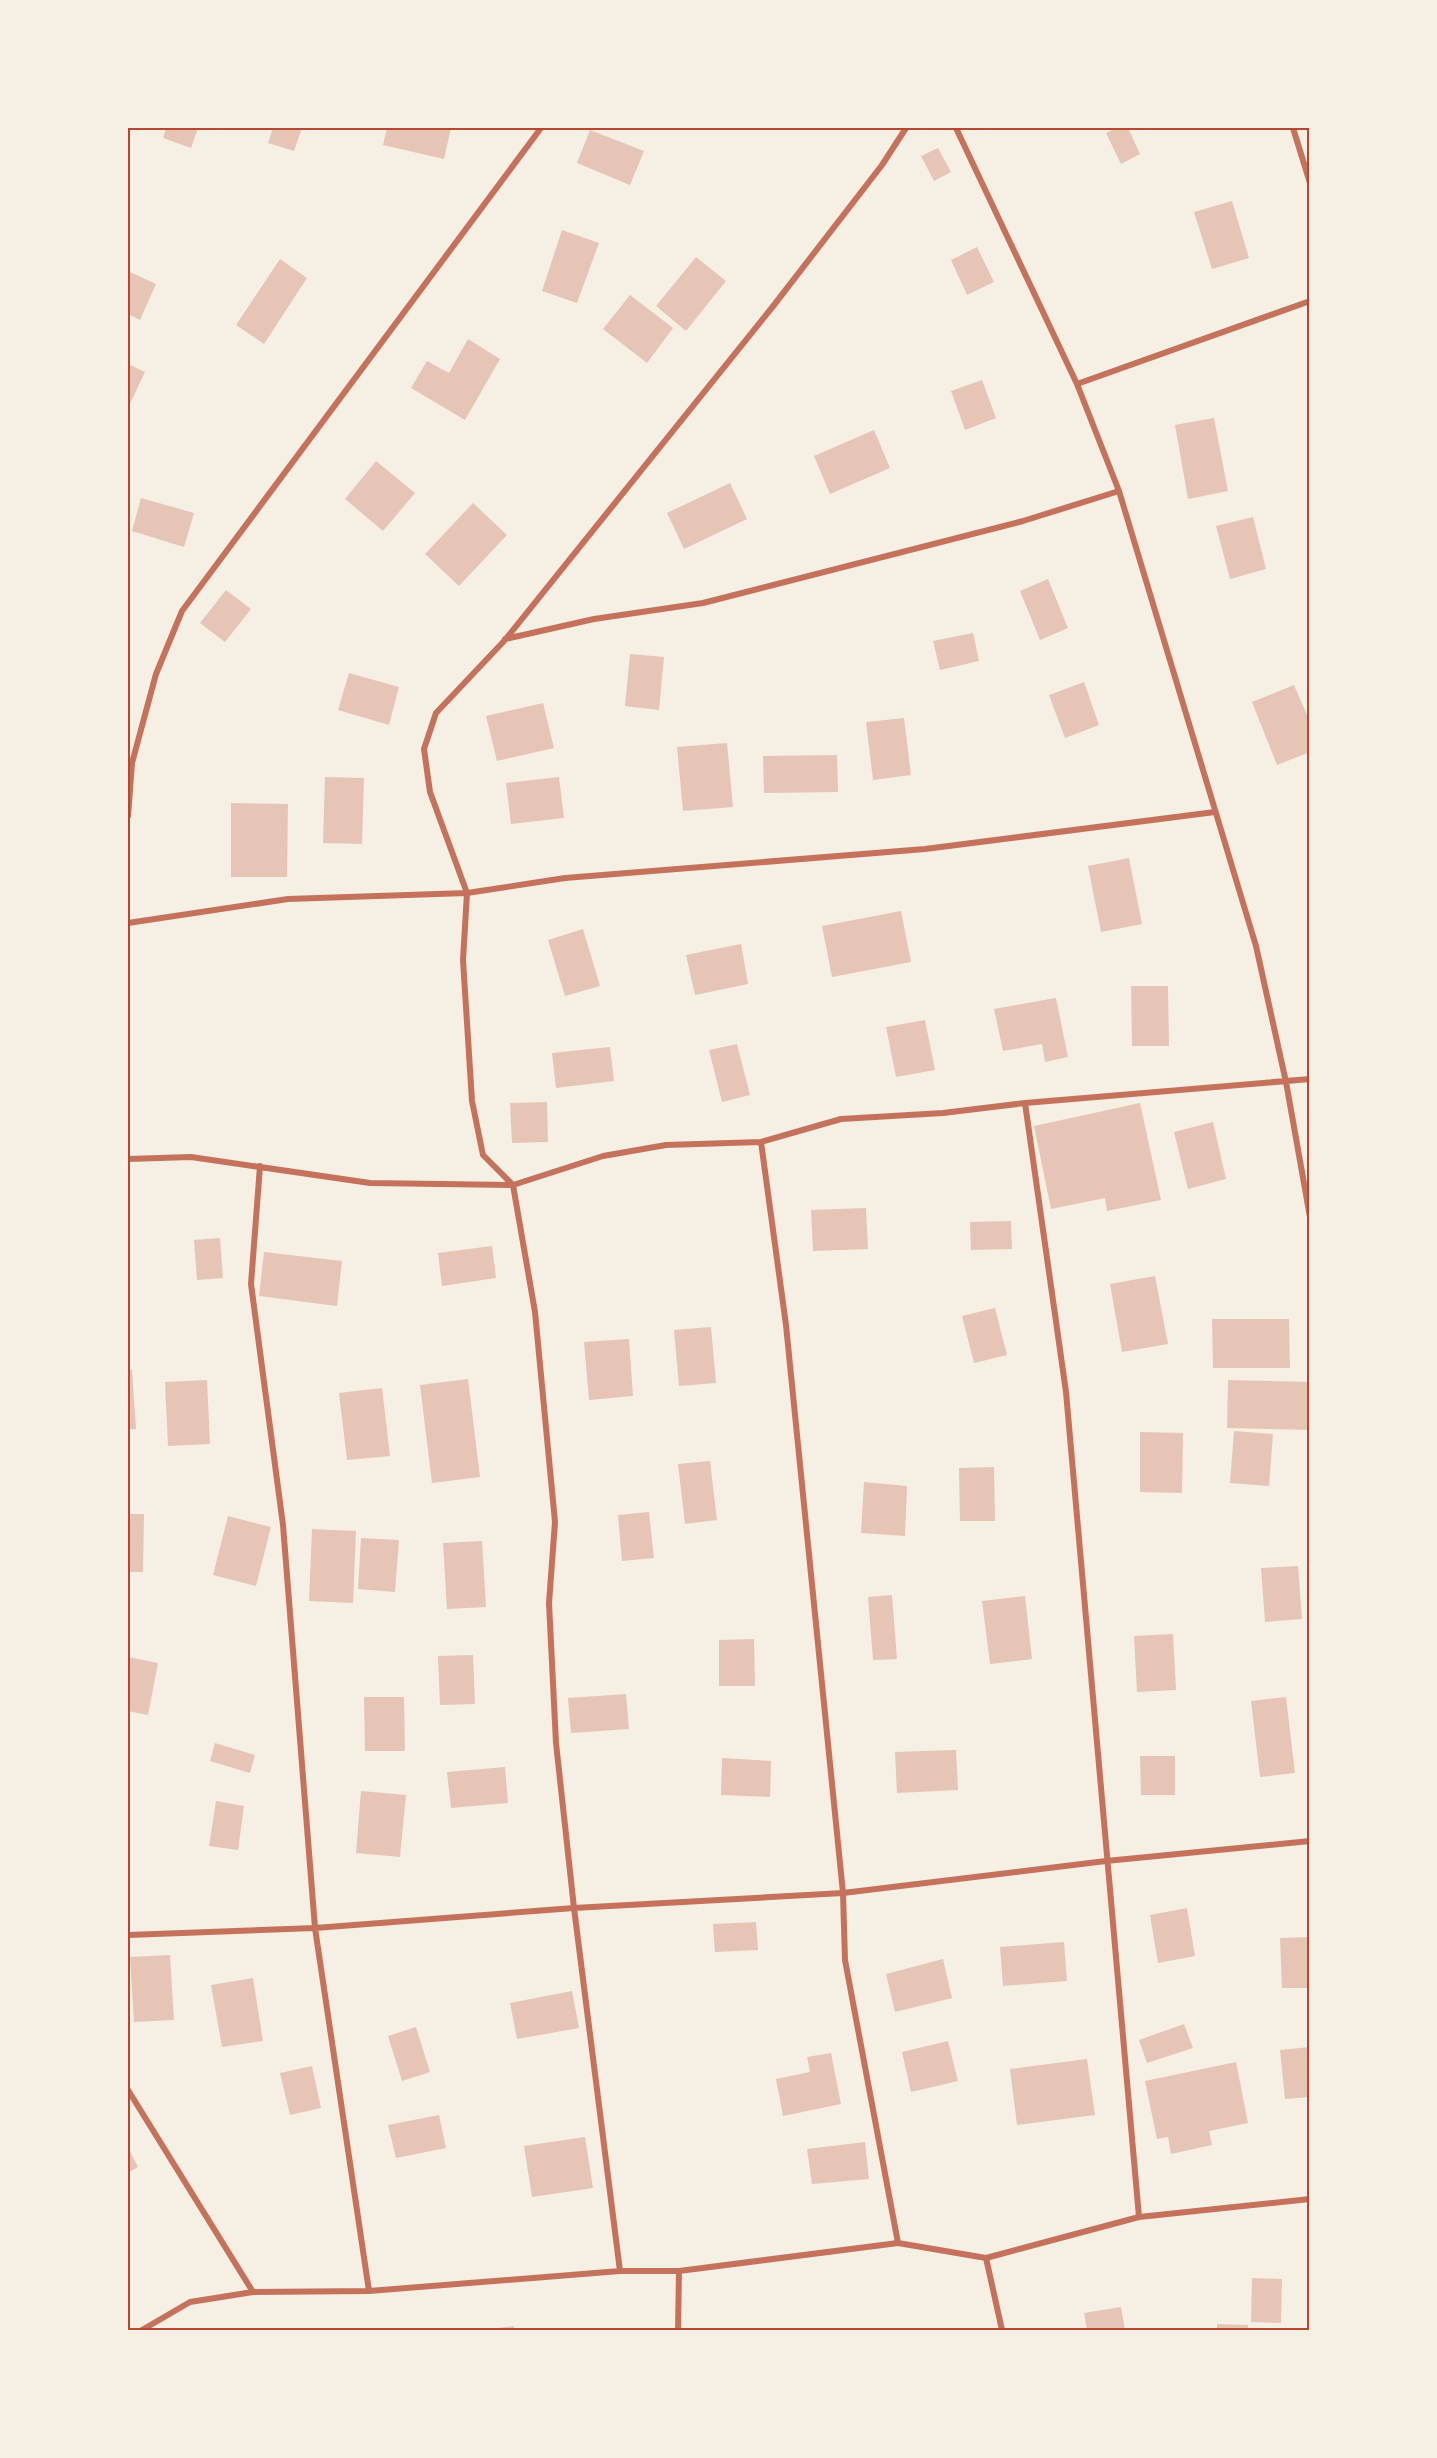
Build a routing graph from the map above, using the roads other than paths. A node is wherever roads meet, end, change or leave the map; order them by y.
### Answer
1 (540, 128) edge
2 (906, 128) edge
3 (956, 128) edge
4 (1293, 128) edge
5 (1310, 183) edge
6 (1310, 301) edge
7 (1077, 384) junction
8 (1119, 491) junction
9 (505, 639) junction
10 (1215, 812) junction
11 (128, 816) edge
12 (467, 893) junction
13 (128, 923) edge
14 (1310, 1079) edge
15 (1287, 1082) junction
16 (1025, 1103) junction
17 (761, 1142) junction
18 (128, 1159) edge
19 (260, 1166) junction
20 (513, 1185) junction
21 (1310, 1217) edge
22 (1310, 1841) edge
23 (1106, 1861) junction
24 (843, 1893) junction
25 (574, 1908) junction
26 (315, 1928) junction
27 (128, 1935) edge
28 (128, 2090) edge
29 (1310, 2199) edge
30 (1139, 2217) junction
31 (898, 2242) junction
32 (986, 2258) junction
33 (620, 2271) junction
34 (679, 2271) junction
35 (369, 2291) junction
36 (253, 2292) junction
37 (142, 2331) edge
38 (678, 2331) edge
39 (1002, 2331) edge

1 - 11 street
2 - 9 street
3 - 7 street
4 - 5 street
6 - 7 street
7 - 8 street
8 - 9 street
8 - 10 street
9 - 12 street
10 - 12 street
10 - 15 street
12 - 13 street
12 - 20 street
14 - 15 street
15 - 16 street
15 - 21 street
16 - 17 street
16 - 23 street
17 - 20 street
17 - 24 street
18 - 19 street
19 - 20 street
19 - 26 street
20 - 25 street
22 - 23 street
23 - 24 street
23 - 30 street
24 - 25 street
24 - 31 street
25 - 26 street
25 - 33 street
26 - 27 street
26 - 35 street
28 - 36 street
29 - 30 street
30 - 32 street
31 - 32 street
31 - 34 street
32 - 39 street
33 - 34 street
33 - 35 street
34 - 38 street
35 - 36 street
36 - 37 street

